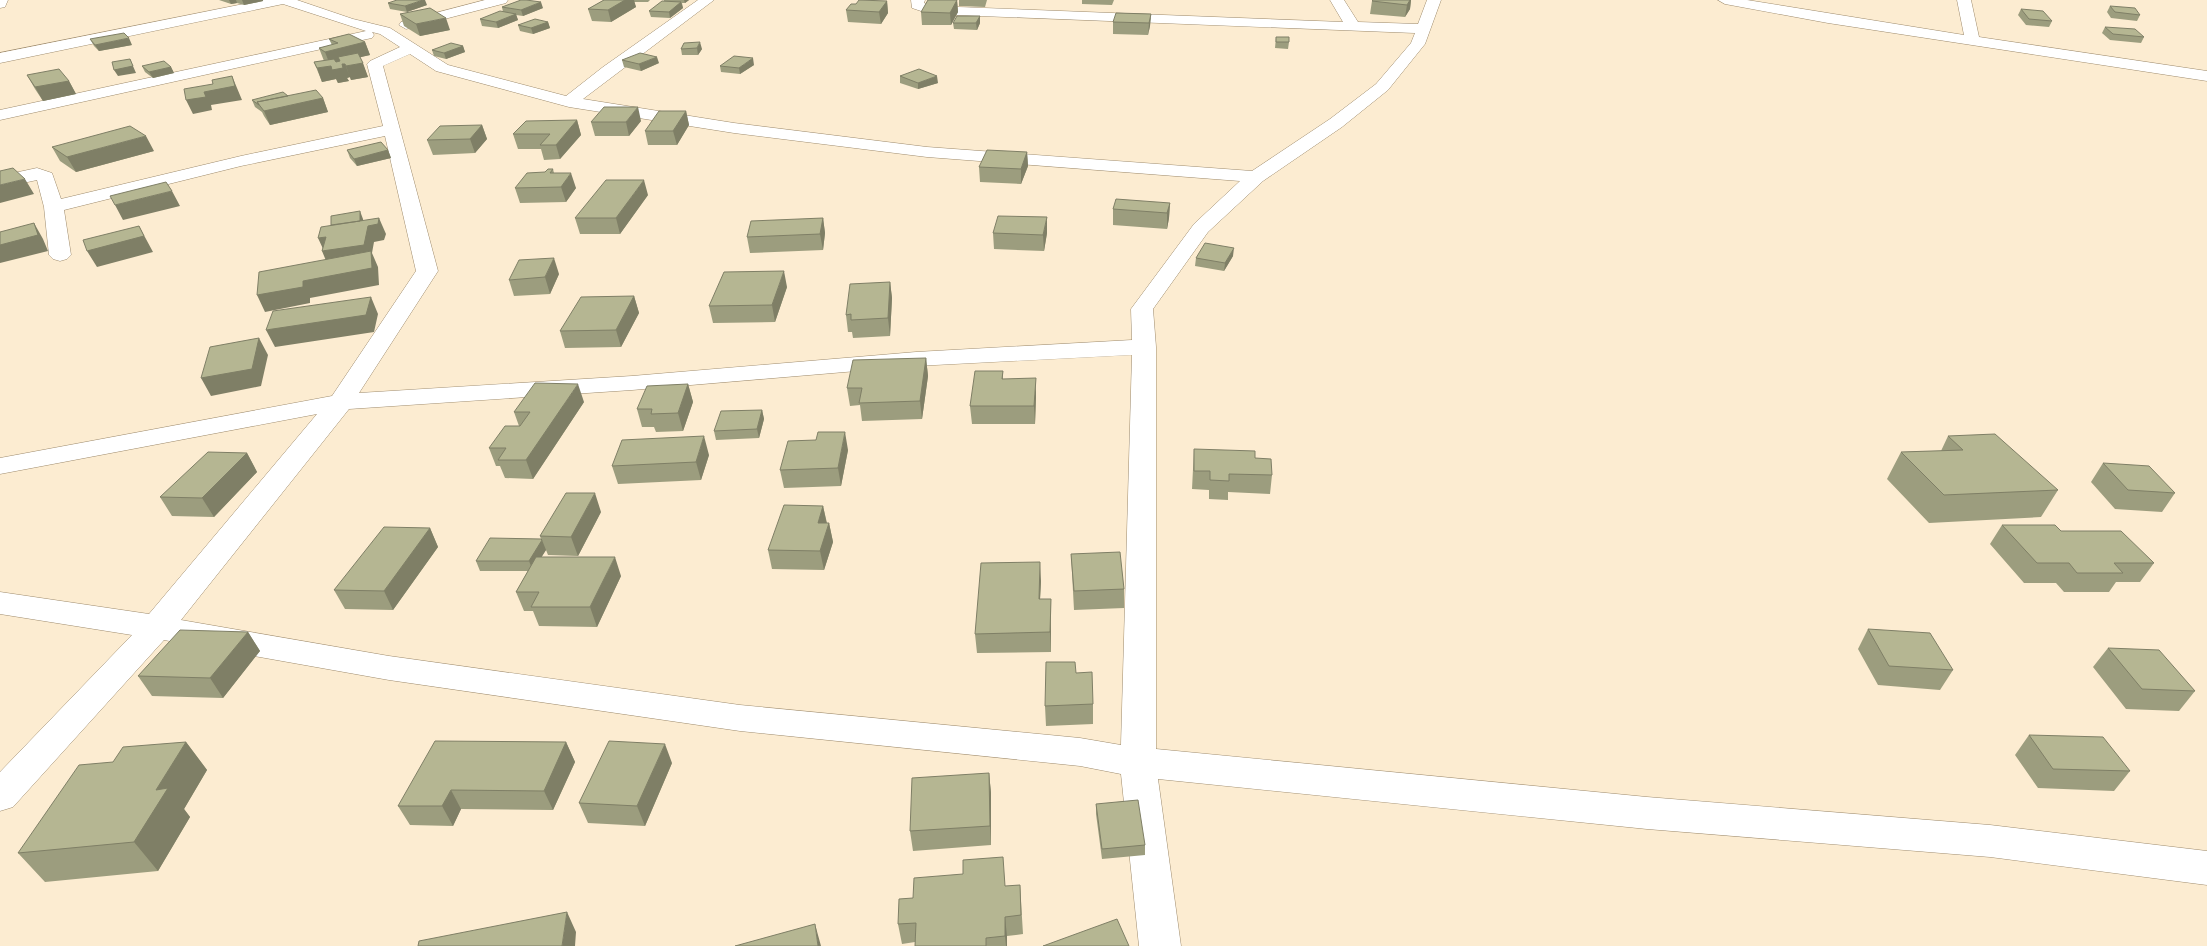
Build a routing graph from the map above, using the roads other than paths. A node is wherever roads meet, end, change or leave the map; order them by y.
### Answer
1 (1, 0) edge
2 (284, 0) edge
3 (501, 0) edge
4 (707, 0) edge
5 (918, 0) edge
6 (1064, 0) edge
7 (1337, 0) edge
8 (1434, 0) edge
9 (1725, 0) edge
10 (1815, 0) edge
11 (1964, 0) edge
12 (0, 4) edge
13 (1064, 15) junction
14 (1828, 19) junction
15 (1353, 26) junction
16 (1423, 29) junction
17 (385, 31) junction
18 (1972, 41) junction
19 (411, 48) junction
20 (0, 58) edge
21 (2207, 76) edge
22 (569, 102) junction
23 (2, 110) edge
24 (393, 129) junction
25 (1256, 177) junction
26 (0, 182) edge
27 (54, 207) junction
28 (60, 255) dead end
29 (1144, 346) junction
30 (341, 402) junction
31 (0, 466) edge
32 (0, 603) edge
33 (157, 627) junction
34 (1138, 762) junction
35 (0, 796) edge
36 (2207, 868) edge
37 (1160, 946) edge

1 - 12 street
2 - 17 street
2 - 20 street
3 - 17 street
4 - 22 street
5 - 13 street
6 - 13 street
7 - 15 street
8 - 16 street
9 - 14 street
10 - 14 street
11 - 18 street
13 - 15 street
14 - 18 street
15 - 16 street
16 - 25 street
17 - 19 street
17 - 23 street
18 - 21 street
19 - 22 street
19 - 24 street
22 - 25 street
24 - 27 street
24 - 30 street
25 - 29 street
26 - 27 street
27 - 28 street
29 - 30 street
29 - 34 street
30 - 31 street
30 - 33 street
32 - 33 street
33 - 34 street
33 - 35 street
34 - 36 street
34 - 37 street

